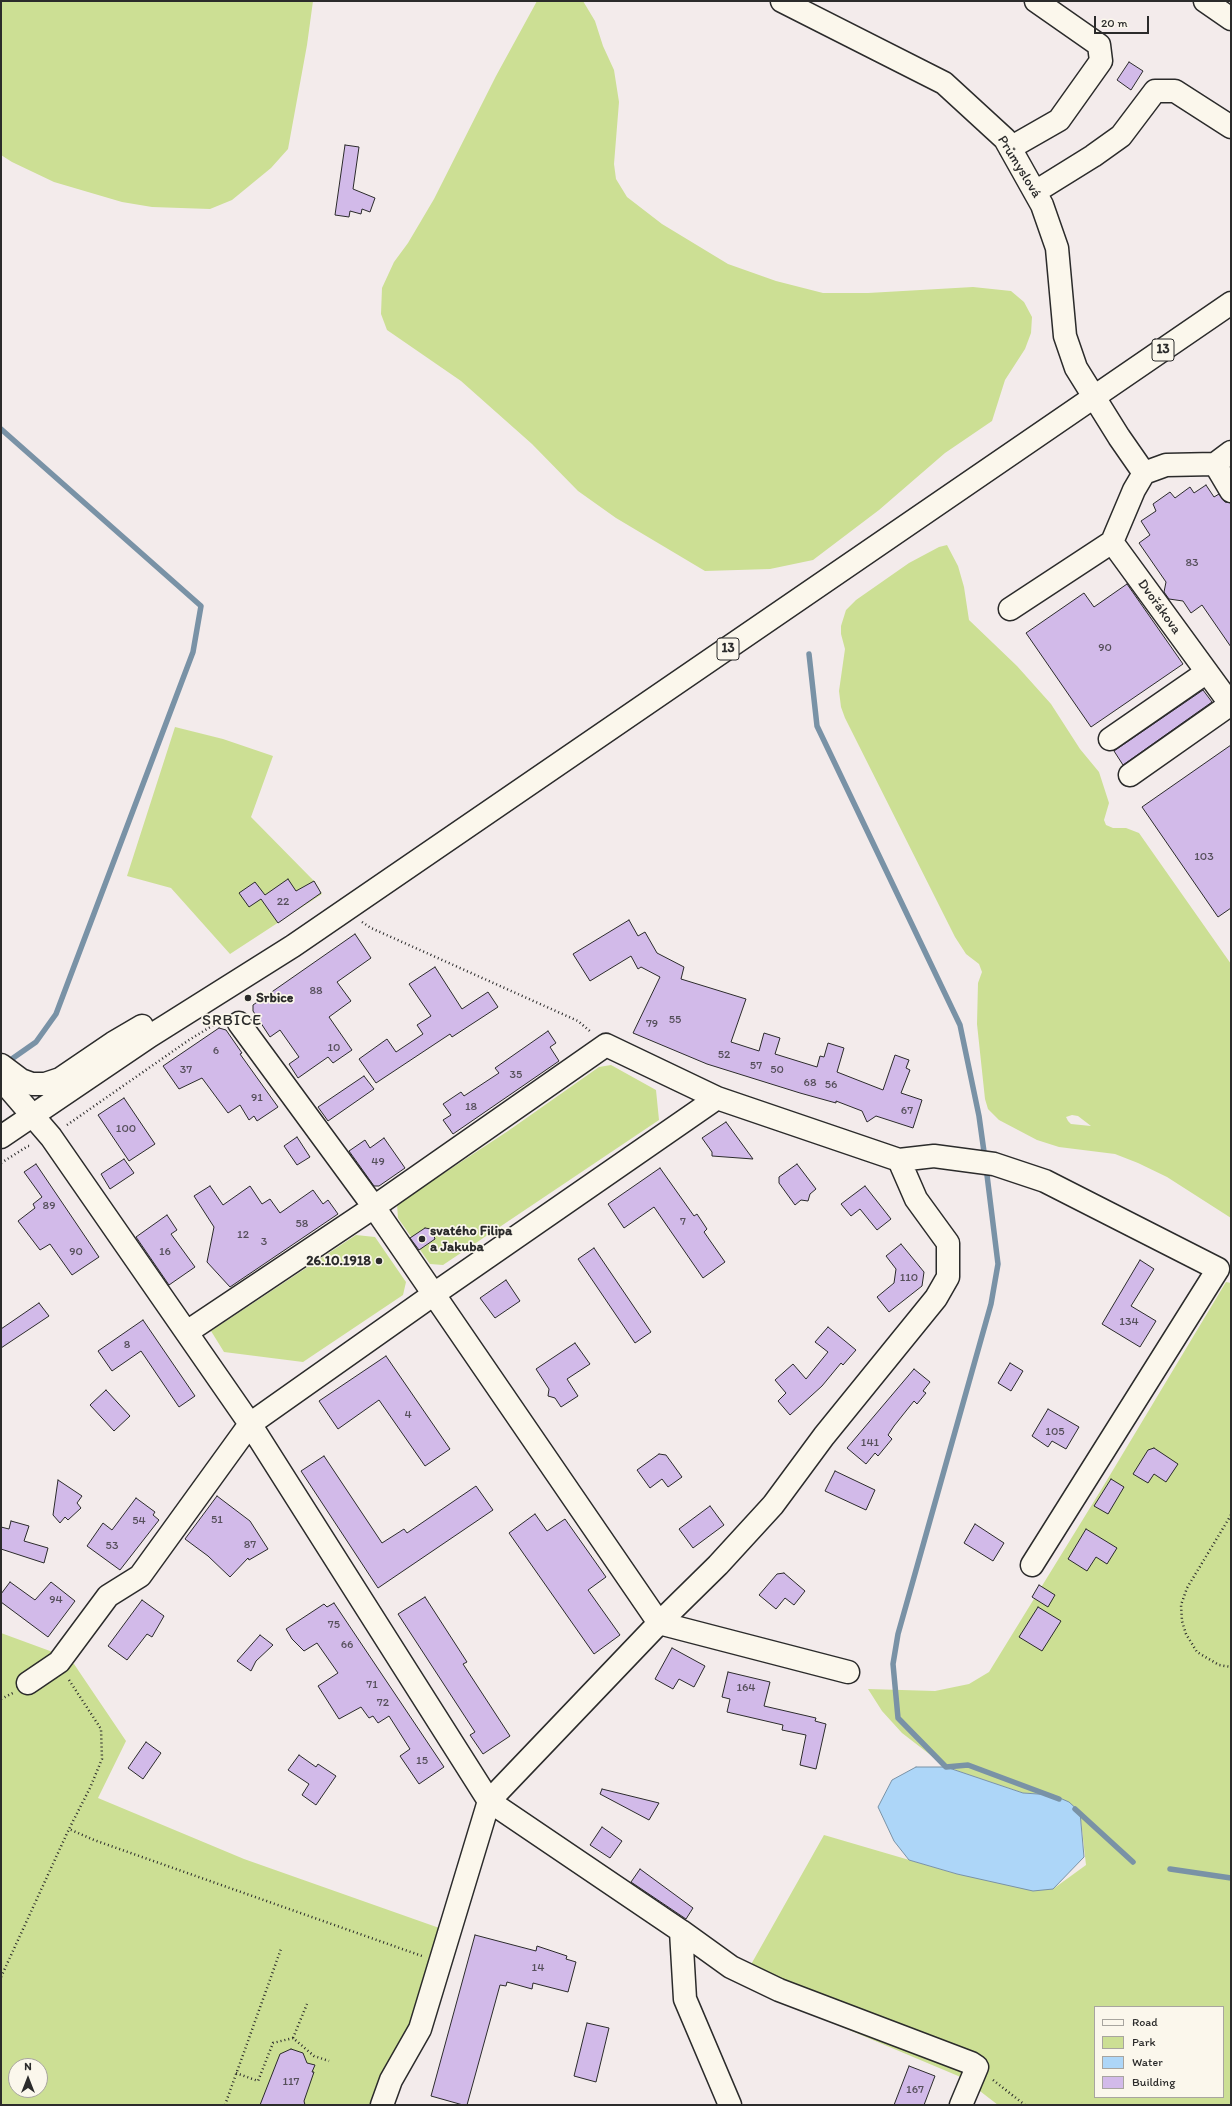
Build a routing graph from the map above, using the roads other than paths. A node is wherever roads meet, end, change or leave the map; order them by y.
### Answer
1 (782, 1) edge
2 (1036, 1) edge
3 (1205, 1) edge
4 (1231, 19) edge
5 (1231, 127) edge
6 (1010, 148) junction
7 (1035, 192) junction
8 (1231, 303) edge
9 (1095, 397) junction
10 (1223, 458) edge
11 (1144, 473) junction
12 (1231, 491) edge
13 (1112, 542) junction
14 (1010, 609) dead end
15 (1207, 672) junction
16 (1231, 704) edge
17 (1110, 739) dead end
18 (1130, 775) dead end
19 (229, 987) junction
20 (239, 1023) road end
21 (1, 1065) edge
22 (1, 1079) edge
23 (717, 1098) junction
24 (32, 1116) junction
25 (1, 1137) edge
26 (899, 1160) junction
27 (374, 1207) junction
28 (434, 1294) junction
29 (187, 1332) junction
30 (250, 1424) junction
31 (1032, 1565) dead end
32 (659, 1623) junction
33 (848, 1672) dead end
34 (28, 1683) dead end
35 (488, 1801) junction
36 (681, 1931) junction
37 (382, 2105) edge
38 (730, 2105) edge
39 (961, 2105) edge

1 - 6 street, Průmyslová
2 - 6 street
3 - 4 street
5 - 7 street
6 - 7 street, Průmyslová
7 - 9 street, Průmyslová
8 - 9 street, 13
9 - 11 street
9 - 19 street, 13
10 - 11 street
10 - 12 street
11 - 13 street
13 - 14 street
13 - 15 street, Dvořákova
15 - 16 street, Dvořákova
15 - 17 street
16 - 18 street, Dvořákova
19 - 21 street
19 - 24 street, 13
20 - 27 street
22 - 24 street
23 - 26 street
23 - 27 street
23 - 28 street
24 - 25 street, 13
24 - 29 street
26 - 31 street
26 - 32 street
27 - 28 street
27 - 29 street
28 - 30 street
28 - 32 street
29 - 30 street
30 - 34 street
30 - 35 street
32 - 33 street
32 - 35 street
35 - 36 street
35 - 37 street
36 - 38 street
36 - 39 street

